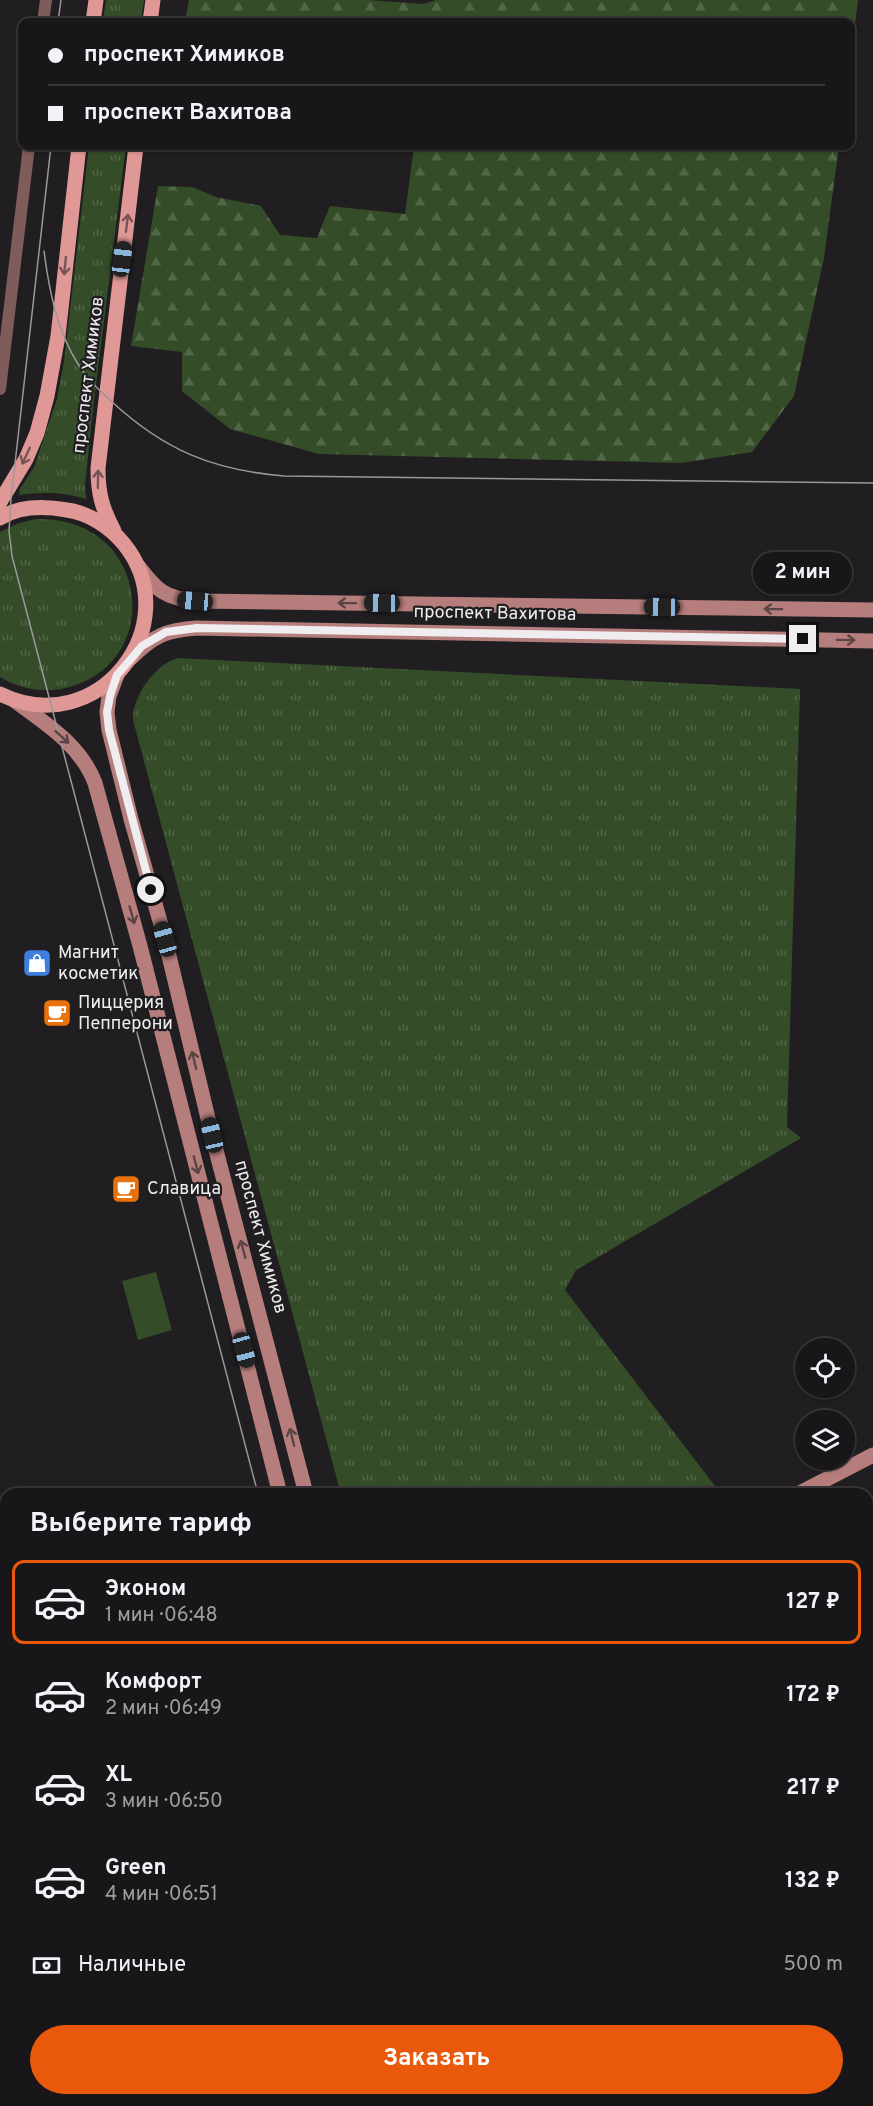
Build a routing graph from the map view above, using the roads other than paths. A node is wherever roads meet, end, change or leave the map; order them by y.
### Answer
1 (46, 0) edge
2 (96, 0) edge
3 (153, 0) edge
4 (44, 18) edge
5 (94, 18) edge
6 (151, 18) edge
7 (29, 150) edge
8 (79, 150) edge
9 (136, 150) edge
10 (0, 389) edge
11 (0, 502) edge
12 (0, 518) edge
13 (116, 534) junction
14 (139, 567) junction
15 (873, 610) edge
16 (873, 641) edge
17 (127, 662) junction
18 (117, 675) junction
19 (0, 694) edge
20 (15, 701) junction
21 (274, 1365) junction
22 (250, 1373) junction
23 (873, 1455) edge
24 (279, 1488) edge
25 (305, 1488) edge
26 (810, 1488) edge

1 - 4 street
2 - 5 main road
3 - 6 main road
7 - 10 street
8 -> 11 main road, проспект Химиков
13 -> 9 main road, проспект Химиков
12 - 13 main road, проспект Вахитова
13 - 14 main road, проспект Вахитова
15 -> 14 main road, проспект Вахитова
14 - 17 main road, проспект Вахитова
17 -> 16 main road, проспект Вахитова
17 - 18 main road, проспект Вахитова
18 - 20 main road, проспект Вахитова
21 -> 18 main road, проспект Химиков
19 - 20 main road, проспект Вахитова
20 -> 22 main road
21 - 22 main road
25 -> 21 main road, проспект Химиков
22 - 24 main road
23 - 26 main road

